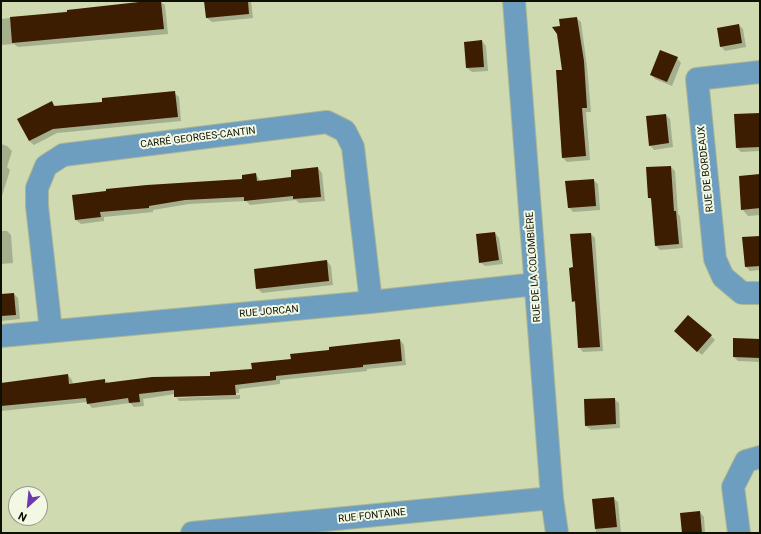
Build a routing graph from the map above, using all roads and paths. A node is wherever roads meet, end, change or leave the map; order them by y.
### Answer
1 (514, 1) edge
2 (760, 72) edge
3 (536, 284) junction
4 (760, 293) edge
5 (371, 302) junction
6 (51, 331) junction
7 (1, 336) edge
8 (760, 457) edge
9 (552, 498) junction
10 (192, 533) edge
11 (557, 533) edge
12 (740, 533) edge

1 - 3 street, RUE DE LA COLOMBIÈRE
2 - 4 street, RUE DE BORDEAUX
3 - 5 street, RUE JORCAN
3 - 9 street, RUE DE LA COLOMBIÈRE
5 - 6 street, RUE JORCAN
5 - 6 street, CARRÉ GEORGES-CANTIN
6 - 7 street, RUE JORCAN
8 - 12 street
9 - 10 street, RUE FONTAINE
9 - 11 street, RUE DE LA COLOMBIÈRE

